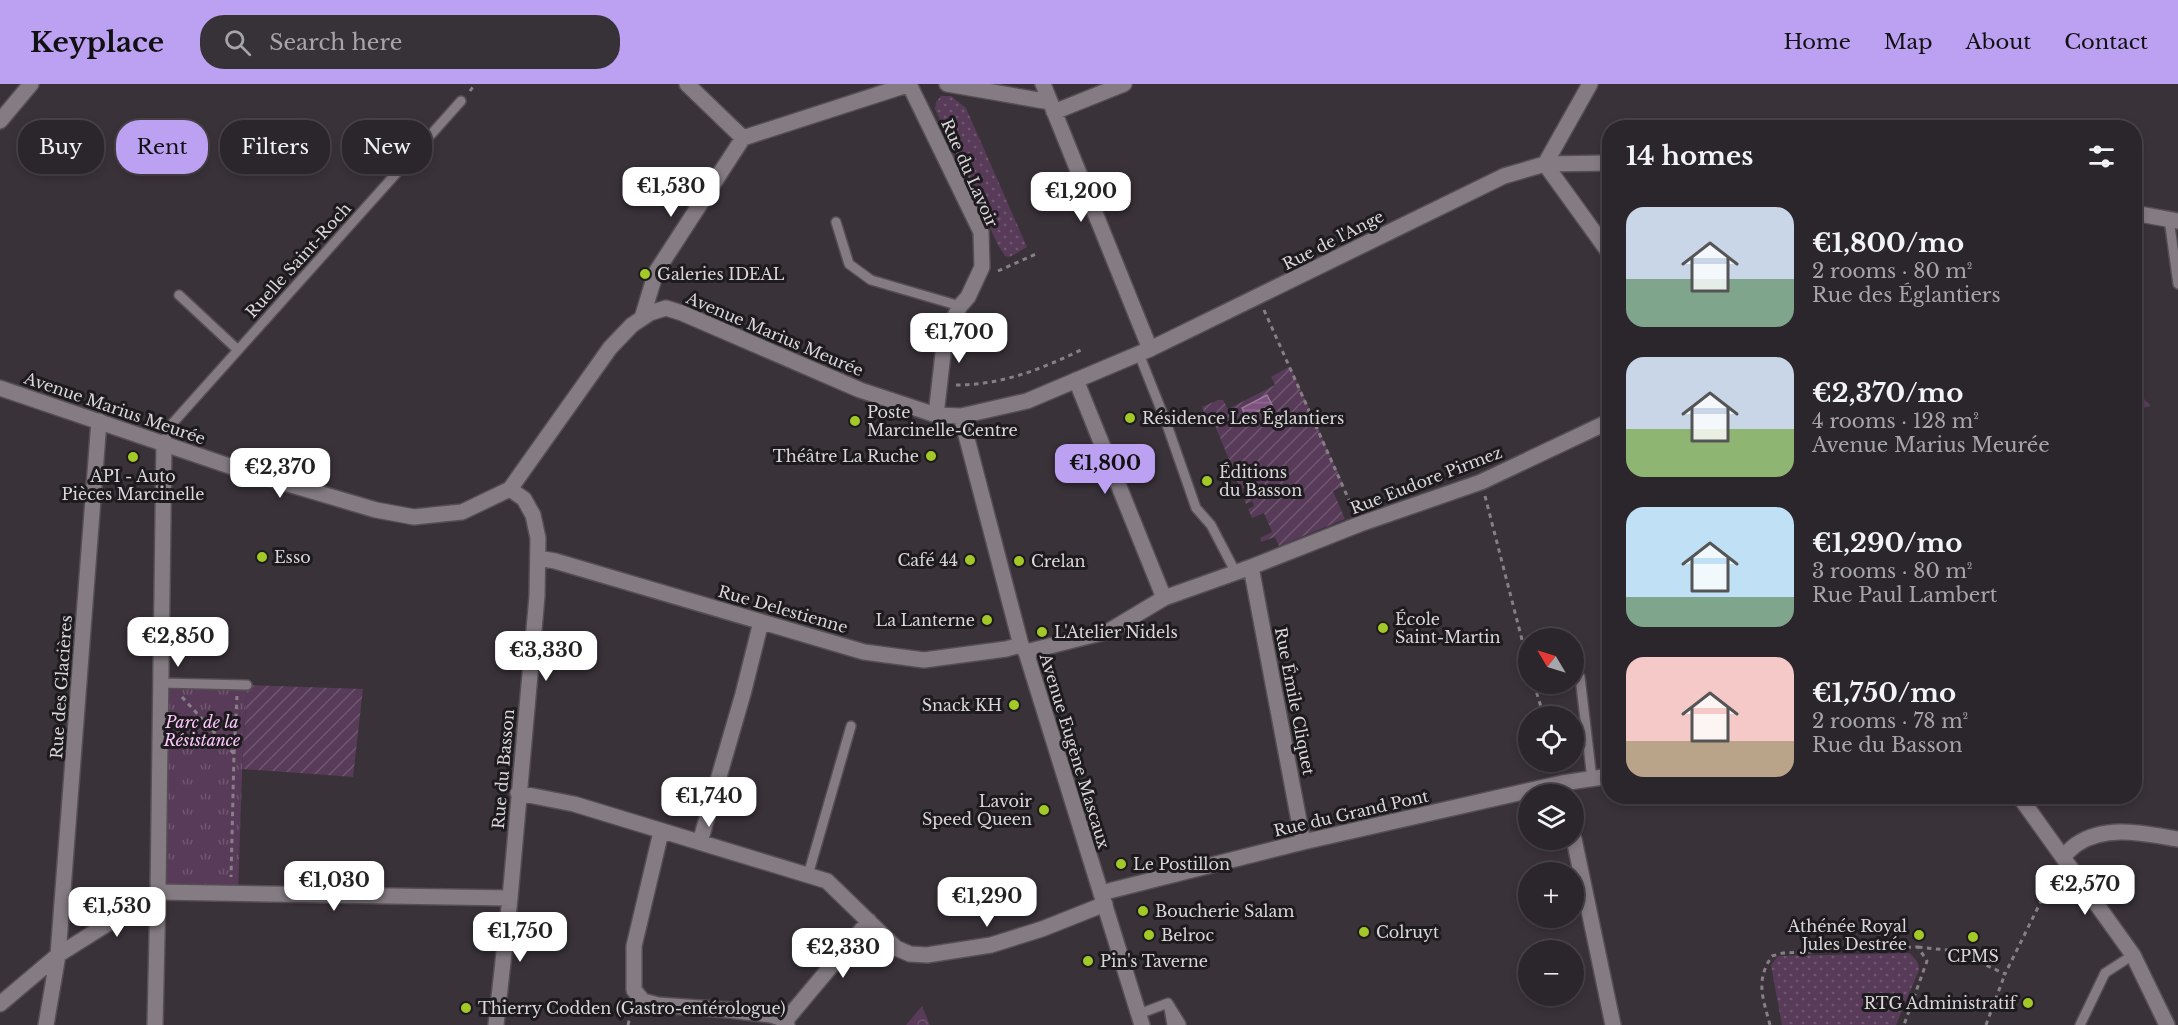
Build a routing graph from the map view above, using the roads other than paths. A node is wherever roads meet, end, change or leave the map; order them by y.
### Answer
1 (31, 84) edge
2 (687, 84) edge
3 (910, 84) edge
4 (947, 84) edge
5 (1043, 84) edge
6 (1124, 84) edge
7 (1590, 84) edge
8 (461, 101) dead end
9 (1052, 107) junction
10 (0, 121) edge
11 (743, 138) junction
12 (1602, 163) edge
13 (1545, 164) junction
14 (2142, 214) edge
15 (2173, 220) edge
16 (836, 222) dead end
17 (1602, 243) edge
18 (2178, 284) edge
19 (179, 295) dead end
20 (960, 306) junction
21 (642, 318) junction
22 (238, 350) junction
23 (1145, 352) junction
24 (1076, 380) junction
25 (0, 388) edge
26 (936, 415) junction
27 (961, 416) junction
28 (99, 421) junction
29 (1602, 425) edge
30 (164, 443) junction
31 (510, 489) junction
32 (538, 558) junction
33 (1251, 567) junction
34 (1236, 573) junction
35 (1164, 598) junction
36 (761, 622) junction
37 (1024, 649) junction
38 (165, 683) junction
39 (242, 685) road end
40 (1582, 694) edge
41 (851, 726) dead end
42 (1602, 777) edge
43 (1592, 779) junction
44 (1578, 784) edge
45 (518, 793) junction
46 (1518, 798) edge
47 (2025, 804) edge
48 (661, 832) junction
49 (2178, 838) edge
50 (700, 842) junction
51 (1303, 842) junction
52 (1576, 850) edge
53 (2063, 857) junction
54 (808, 875) junction
55 (158, 892) junction
56 (510, 898) junction
57 (1103, 899) junction
58 (869, 921) junction
59 (58, 955) junction
60 (2133, 955) junction
61 (1168, 1002) junction
62 (0, 1004) edge
63 (1141, 1019) edge
64 (787, 1023) edge
65 (1181, 1024) edge
66 (46, 1025) edge
67 (154, 1025) edge
68 (496, 1025) edge
69 (1172, 1025) edge
70 (1613, 1025) edge
71 (2080, 1025) edge
72 (2167, 1025) edge

1 - 10 street
2 - 11 street
3 - 11 street
3 - 20 street, Rue du Lavoir
4 - 9 street
5 - 9 street
6 - 9 street
7 - 13 street
8 - 22 lane, Ruelle Saint-Roch
9 - 23 street
11 - 21 street
12 - 13 street, Rue de l'Ange
13 - 17 street
13 - 23 street, Rue de l'Ange
14 - 15 street
15 - 18 lane
16 - 20 lane
19 - 22 lane
20 - 26 street, Rue du Lavoir
21 - 26 street, Avenue Marius Meurée
21 - 31 street, Avenue Marius Meurée
22 - 30 lane, Ruelle Saint-Roch
23 - 24 street, Rue de l'Ange
23 - 34 lane
24 - 27 street, Rue de l'Ange
24 - 35 street
25 - 28 street, Avenue Marius Meurée
26 - 27 street, Avenue Marius Meurée
27 - 37 street, Avenue Eugène Mascaux
28 - 30 street, Avenue Marius Meurée
28 - 59 street, Rue des Glacières
29 - 33 street, Rue Eudore Pirmez
30 - 31 street, Avenue Marius Meurée
30 - 38 street
31 - 32 street, Rue du Basson
32 - 36 street, Rue Delestienne
32 - 45 street, Rue du Basson
33 - 34 street, Rue Eudore Pirmez
33 - 51 street, Rue Émile Cliquet
34 - 35 street, Rue Eudore Pirmez
35 - 37 street, Rue Delestienne
36 - 37 street, Rue Delestienne
36 - 50 street
37 - 57 street, Avenue Eugène Mascaux
38 - 39 lane
38 - 55 street
40 - 43 lane
41 - 54 lane
42 - 43 street, Rue du Grand Pont
43 - 44 street, Rue du Grand Pont
45 - 48 street, Rue du Grand Pont
45 - 56 street, Rue du Basson
46 - 51 street, Rue du Grand Pont
47 - 53 street
48 - 50 street, Rue du Grand Pont
48 - 64 street
49 - 53 street
50 - 54 street, Rue du Grand Pont
51 - 57 street, Rue du Grand Pont
52 - 70 street
53 - 60 street
54 - 58 street, Rue du Grand Pont
55 - 56 street
55 - 59 street
55 - 67 street
56 - 68 street, Rue du Basson
57 - 58 street, Rue du Grand Pont
57 - 63 street, Avenue Eugène Mascaux
58 - 64 street
59 - 62 street
59 - 66 street, Rue des Glacières
60 - 71 lane
60 - 72 street
61 - 63 lane
61 - 65 lane
61 - 69 lane

